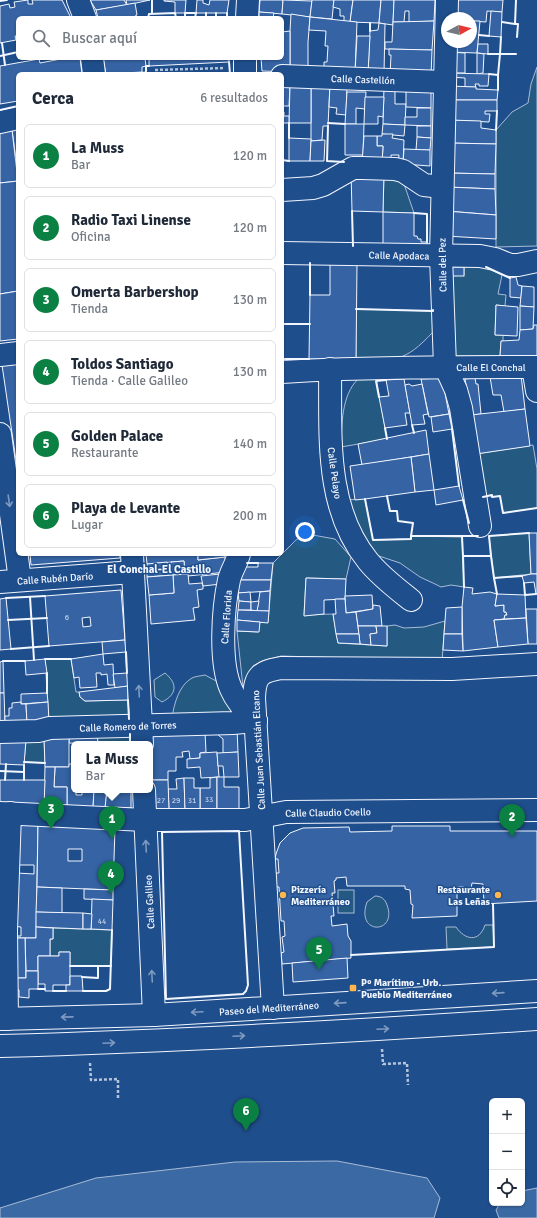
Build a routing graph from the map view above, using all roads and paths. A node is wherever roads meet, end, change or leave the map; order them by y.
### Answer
1 (78, 0) edge
2 (248, 0) edge
3 (447, 0) edge
4 (84, 16) edge
5 (247, 16) edge
6 (92, 60) edge
7 (245, 67) edge
8 (155, 70) dead end
9 (94, 72) edge
10 (284, 76) edge
11 (444, 82) junction
12 (16, 118) edge
13 (0, 122) edge
14 (442, 187) junction
15 (284, 190) edge
16 (284, 254) edge
17 (441, 256) junction
18 (537, 261) edge
19 (16, 353) edge
20 (0, 355) edge
21 (446, 366) junction
22 (535, 367) edge
23 (330, 369) junction
24 (284, 372) edge
25 (537, 391) edge
26 (0, 434) edge
27 (480, 526) dead end
28 (239, 556) edge
29 (133, 563) edge
30 (10, 581) edge
31 (411, 600) dead end
32 (537, 664) edge
33 (256, 721) junction
34 (0, 732) edge
35 (142, 735) edge
36 (144, 793) edge
37 (537, 810) edge
38 (5, 813) edge
39 (262, 817) junction
40 (145, 820) junction
41 (3, 930) edge
42 (537, 991) edge
43 (272, 1008) junction
44 (154, 1015) junction
45 (3, 1019) edge
46 (537, 1019) edge
47 (0, 1046) edge

1 - 4 street
2 - 5 street
3 - 11 street, Calle del Pez
6 - 9 street
7 - 8 path
10 - 11 street, Calle Castellón
11 - 14 street, Calle del Pez
12 - 13 street
14 - 15 street
14 - 17 street, Calle del Pez
16 - 17 street, Calle Apodaca
17 - 18 street, Calle Apodaca
17 - 21 street, Calle del Pez
19 - 20 street
21 - 22 street, Calle El Conchal
21 - 23 street
21 - 27 street, Calle del Pez
22 - 25 street
23 - 24 street
23 - 31 street, Calle Pelayo
26 -> 30 street
28 - 33 street, Calle Florida
29 - 30 street, Calle Rubén Darío
35 -> 29 street
32 - 33 street, Calle Juan Sebastián Elcano
33 - 35 street, Calle Romero de Torres
33 - 39 street, Calle Juan Sebastián Elcano
34 - 35 street, Calle Romero de Torres
36 - 40 street, Calle Galileo
37 - 39 street, Calle Claudio Coello
38 - 40 street, Calle Claudio Coello
38 - 41 street
39 - 40 street, Calle Claudio Coello
39 - 43 street, Calle Juan Sebastián Elcano
44 -> 40 street, Calle Galileo
41 - 45 street
42 -> 43 street, Paseo del Mediterráneo
43 -> 44 street, Paseo del Mediterráneo
44 -> 45 street, Paseo del Mediterráneo
47 -> 46 street

